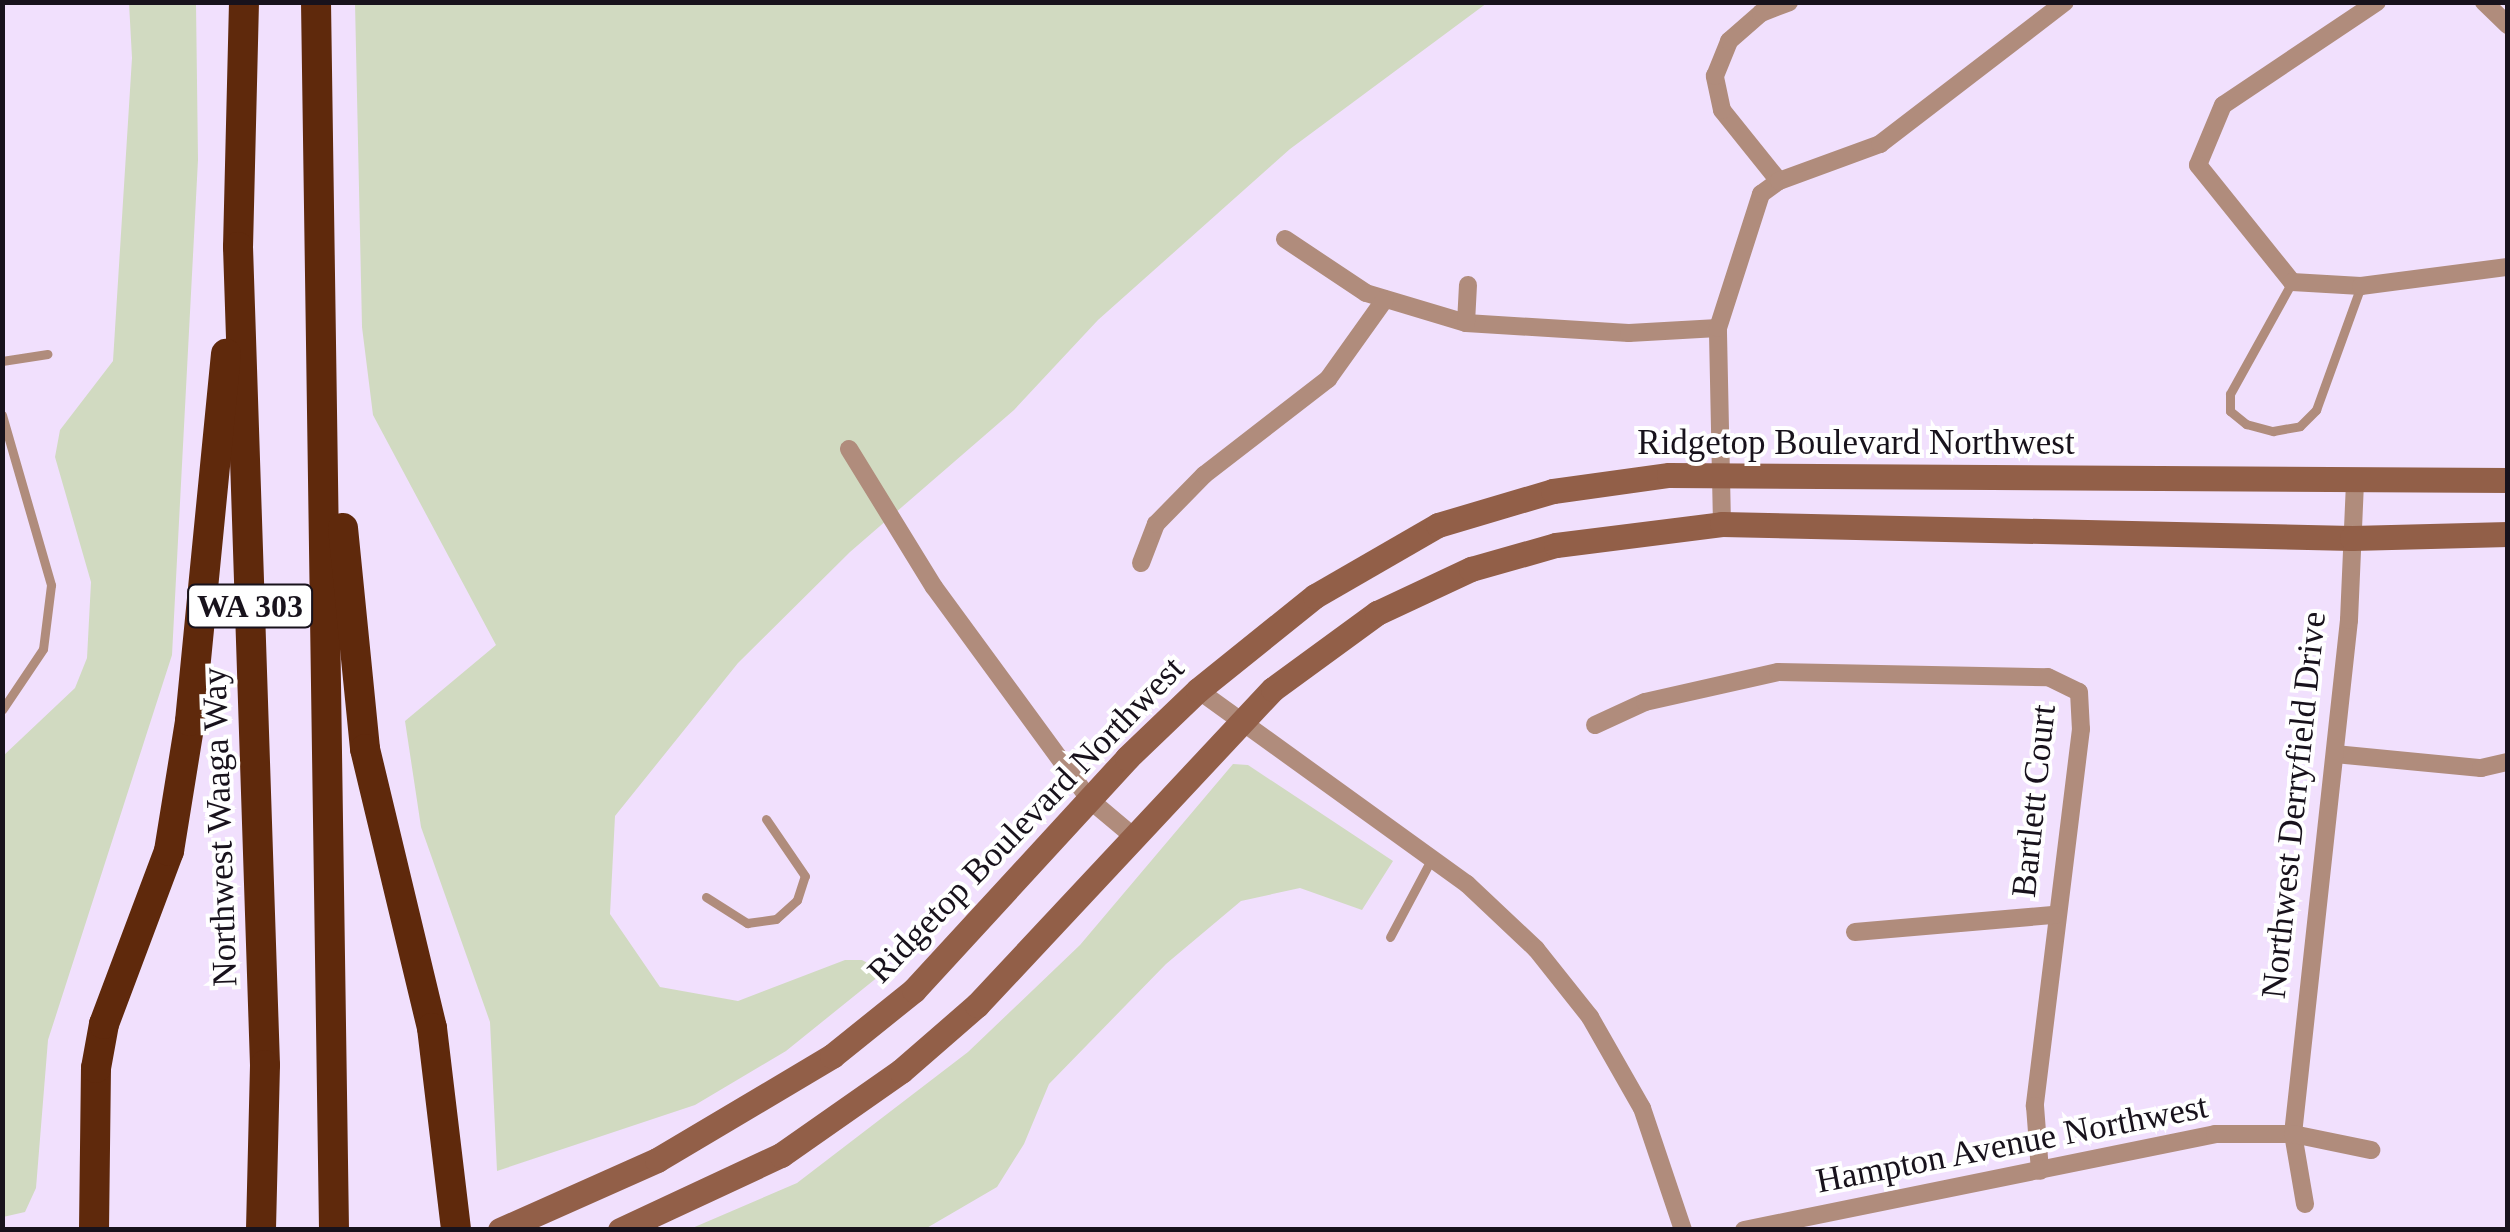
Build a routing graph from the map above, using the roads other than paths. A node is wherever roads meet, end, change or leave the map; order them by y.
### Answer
1 (244, 2) edge
2 (316, 2) edge
3 (1790, 2) edge
4 (2065, 2) edge
5 (2377, 2) edge
6 (2484, 2) edge
7 (2508, 25) edge
8 (1778, 181) junction
9 (1285, 239) dead end
10 (238, 247) junction
11 (2508, 267) edge
12 (2292, 282) junction
13 (1468, 286) dead end
14 (2361, 286) junction
15 (320, 291) junction
16 (1385, 299) junction
17 (1466, 323) junction
18 (1718, 328) junction
19 (47, 354) dead end
20 (2, 362) edge
21 (2, 415) edge
22 (849, 449) dead end
23 (1725, 473) junction
24 (2508, 480) edge
25 (2355, 482) junction
26 (1722, 524) junction
27 (2508, 534) edge
28 (2352, 538) junction
29 (1141, 563) dead end
30 (1198, 690) junction
31 (2, 710) edge
32 (1236, 722) junction
33 (1595, 726) dead end
34 (2335, 754) junction
35 (2508, 762) edge
36 (1090, 800) junction
37 (766, 819) dead end
38 (1134, 837) junction
39 (1432, 858) junction
40 (706, 897) dead end
41 (2055, 915) junction
42 (1856, 932) dead end
43 (1390, 937) dead end
44 (2292, 1134) junction
45 (2370, 1150) dead end
46 (92, 1162) junction
47 (2040, 1171) junction
48 (2306, 1204) dead end
49 (333, 1218) edge
50 (261, 1219) edge
51 (73, 1230) edge
52 (94, 1230) edge
53 (456, 1230) edge
54 (500, 1230) edge
55 (620, 1230) edge
56 (1683, 1230) edge
57 (1744, 1230) edge

1 - 10 highway, Northwest Waaga Way / WA 303
2 - 15 highway, WA 303
3 - 8 street
4 - 8 street
5 - 12 street
6 - 7 street
8 - 18 street
9 - 16 street
10 - 46 highway
10 - 50 highway, Northwest Waaga Way / WA 303
11 - 14 street
12 - 14 street
12 - 14 lane
13 - 17 street
15 - 49 highway, WA 303
15 - 53 highway
16 - 17 street
16 - 29 street
17 - 18 street
18 - 23 street
19 - 20 lane
21 - 31 lane
22 - 36 street
23 - 25 main road, Ridgetop Boulevard Northwest
23 - 26 street
23 - 30 main road, Ridgetop Boulevard Northwest
24 - 25 main road, Ridgetop Boulevard Northwest
25 - 28 street, Northwest Derryfield Drive
26 - 28 main road
26 - 32 main road
27 - 28 main road
28 - 34 street, Northwest Derryfield Drive
30 - 32 street
30 - 36 main road, Ridgetop Boulevard Northwest
32 - 38 main road
32 - 39 street
33 - 41 street, Bartlett Court
34 - 35 street
34 - 44 street, Northwest Derryfield Drive
36 - 38 street
36 - 54 main road, Ridgetop Boulevard Northwest
37 - 40 lane
38 - 55 main road
39 - 43 lane
39 - 56 street
41 - 42 street
41 - 47 street, Bartlett Court
44 - 45 street, Hampton Avenue Northwest
44 - 47 street, Hampton Avenue Northwest
44 - 48 street, Northwest Derryfield Drive
46 - 51 highway
46 - 52 highway
47 - 57 street, Hampton Avenue Northwest

